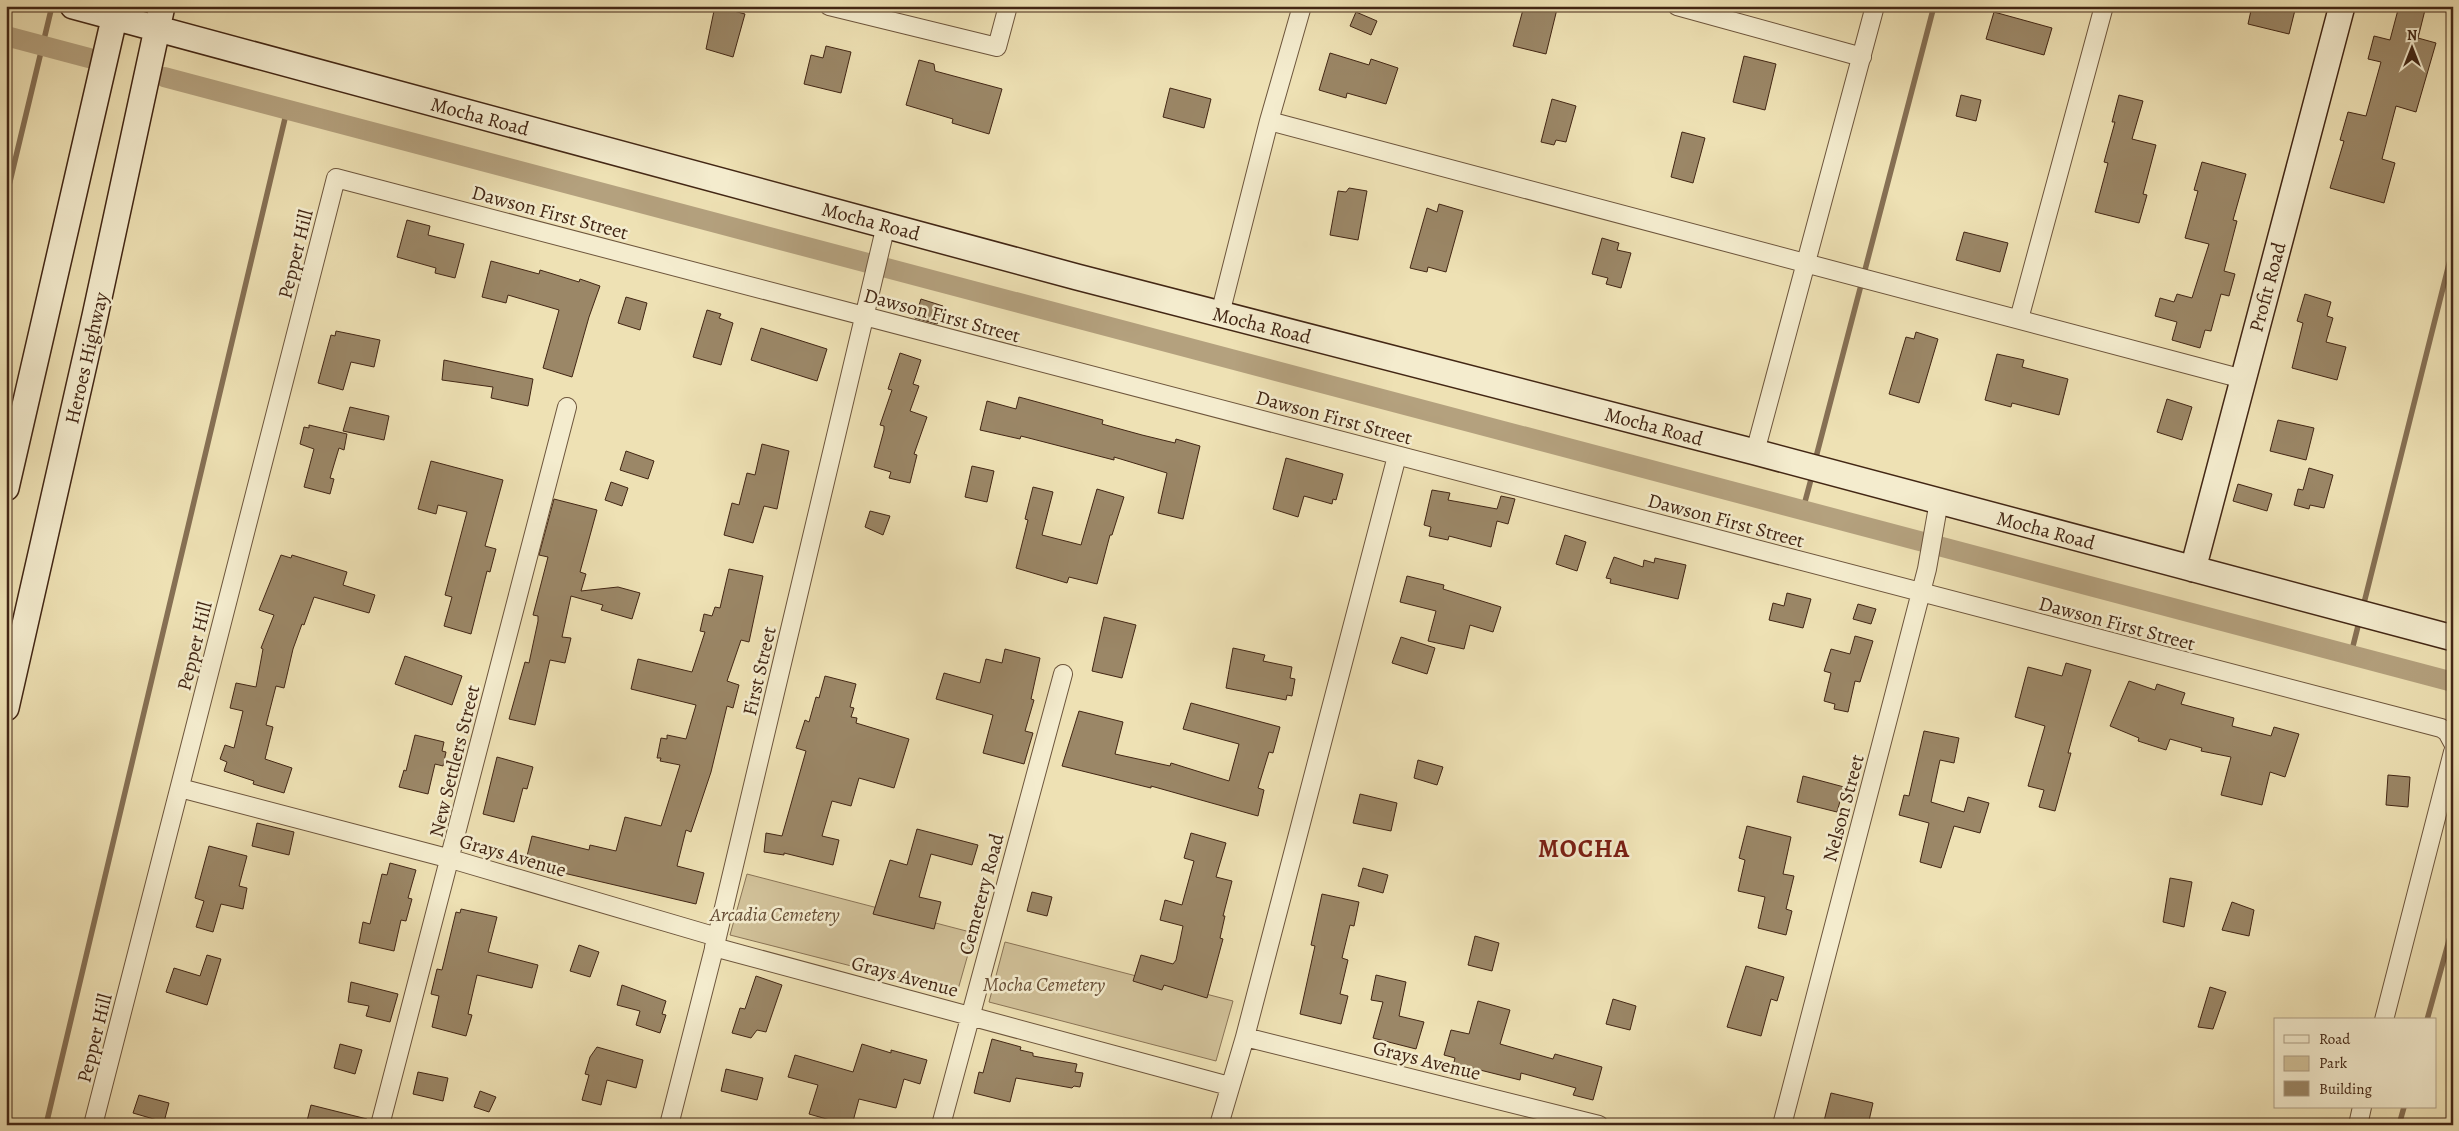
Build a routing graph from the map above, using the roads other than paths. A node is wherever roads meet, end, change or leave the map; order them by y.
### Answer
1 (73, 6) edge
2 (829, 6) edge
3 (1008, 6) edge
4 (1302, 6) edge
5 (1677, 6) edge
6 (1875, 6) edge
7 (2104, 6) edge
8 (2342, 6) edge
9 (116, 12) edge
10 (159, 18) edge
11 (1862, 57) junction
12 (1269, 121) junction
13 (336, 178) joint
14 (884, 236) junction
15 (1805, 262) junction
16 (1220, 314) junction
17 (866, 317) junction
18 (2020, 319) junction
19 (2243, 379) junction
20 (566, 407) dead end
21 (1755, 452) junction
22 (1396, 456) junction
23 (6, 488) edge
24 (1936, 511) junction
25 (2193, 569) junction
26 (1920, 593) junction
27 (2453, 638) edge
28 (1063, 674) dead end
29 (6, 708) edge
30 (2453, 743) edge
31 (2453, 752) edge
32 (180, 788) junction
33 (451, 859) junction
34 (716, 942) junction
35 (970, 1016) junction
36 (2385, 1018) edge
37 (1245, 1037) junction
38 (1229, 1086) junction
39 (2362, 1108) edge
40 (93, 1125) edge
41 (380, 1125) edge
42 (669, 1125) edge
43 (941, 1125) edge
44 (1219, 1125) edge
45 (1598, 1125) edge
46 (1782, 1125) edge
47 (2358, 1125) edge

1 - 9 street, Mocha Road
2 - 3 street
4 - 12 street
5 - 11 street
6 - 11 street
7 - 18 street
8 - 19 street, Profit Road
9 - 10 street, Mocha Road
9 - 23 street
10 - 14 street, Mocha Road
10 - 29 street, Heroes Highway
11 - 15 street
12 - 15 street
12 - 16 street
13 - 17 street, Dawson First Street
13 - 32 street, Pepper Hill
14 - 16 street, Mocha Road
14 - 17 street, First Street
15 - 18 street
15 - 21 street
16 - 21 street, Mocha Road
17 - 22 street, Dawson First Street
17 - 34 street, First Street
18 - 19 street
19 - 25 street, Profit Road
20 - 33 street, New Settlers Street
21 - 24 street, Mocha Road
22 - 26 street, Dawson First Street
22 - 37 street
24 - 25 street, Mocha Road
24 - 26 street, Nelson Street
25 - 27 street, Mocha Road
26 - 30 street, Dawson First Street
26 - 46 street, Nelson Street
28 - 35 street, Cemetery Road
31 - 36 street
32 - 33 street, Grays Avenue
32 - 40 street, Pepper Hill
33 - 34 street, Grays Avenue
33 - 41 street, New Settlers Street
34 - 35 street, Grays Avenue
34 - 42 street, First Street
35 - 38 street, Grays Avenue
35 - 43 street, Cemetery Road
37 - 38 street
37 - 45 street, Grays Avenue
38 - 44 street
39 - 47 street

